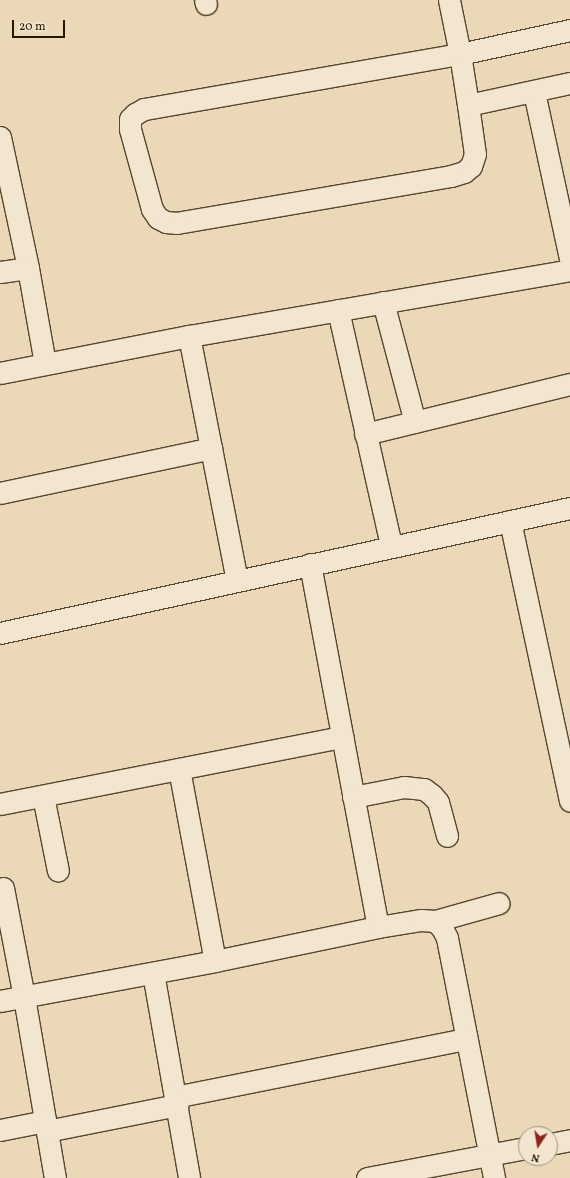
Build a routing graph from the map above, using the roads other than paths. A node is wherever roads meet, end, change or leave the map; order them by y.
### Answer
1 (449, 0) edge
2 (570, 30) edge
3 (460, 54) junction
4 (570, 83) edge
5 (534, 92) junction
6 (468, 105) junction
7 (0, 137) edge
8 (561, 169) edge
9 (570, 258) edge
10 (28, 268) junction
11 (570, 270) edge
12 (0, 272) edge
13 (383, 302) junction
14 (338, 310) junction
15 (189, 336) junction
16 (45, 363) junction
17 (0, 373) edge
18 (570, 384) edge
19 (415, 422) junction
20 (366, 434) junction
21 (211, 448) junction
22 (0, 493) edge
23 (570, 508) edge
24 (510, 521) junction
25 (391, 546) junction
26 (310, 564) junction
27 (237, 580) junction
28 (0, 633) edge
29 (342, 737) junction
30 (565, 755) edge
31 (179, 769) junction
32 (42, 796) junction
33 (353, 797) junction
34 (570, 802) edge
35 (0, 804) edge
36 (447, 836) dead end
37 (58, 871) dead end
38 (3, 888) dead end
39 (499, 903) dead end
40 (435, 921) junction
41 (378, 927) junction
42 (215, 961) junction
43 (153, 973) junction
44 (24, 997) junction
45 (0, 1001) edge
46 (466, 1039) junction
47 (176, 1101) junction
48 (46, 1126) junction
49 (0, 1130) edge
50 (570, 1140) edge
51 (558, 1142) edge
52 (518, 1150) edge
53 (490, 1155) junction
54 (55, 1178) edge
55 (189, 1178) edge
56 (367, 1178) edge
57 (494, 1178) edge

1 - 3 street
2 - 3 street
3 - 6 street
3 - 6 street
4 - 5 street
5 - 6 street
5 - 8 street
7 - 10 street
8 - 9 street
10 - 12 street
10 - 16 street
11 - 13 street
13 - 14 street
13 - 19 street
14 - 15 street
14 - 20 street
15 - 16 street
15 - 21 street
16 - 17 street
18 - 19 street
19 - 20 street
20 - 25 street
21 - 22 street
21 - 27 street
23 - 24 street
24 - 25 street
24 - 30 street
25 - 26 street
26 - 27 street
26 - 29 street
27 - 28 street
29 - 31 street
29 - 33 street
30 - 34 street
31 - 32 street
31 - 42 street
32 - 35 street
32 - 37 street
33 - 36 street
33 - 41 street
38 - 44 street
39 - 40 street
40 - 41 street
40 - 46 street
41 - 42 street
42 - 43 street
43 - 44 street
43 - 47 street
44 - 45 street
44 - 48 street
46 - 47 street
46 - 53 street
47 - 48 street
47 - 55 street
48 - 49 street
48 - 54 street
50 - 51 street
52 - 53 street
53 - 56 street
53 - 57 street

